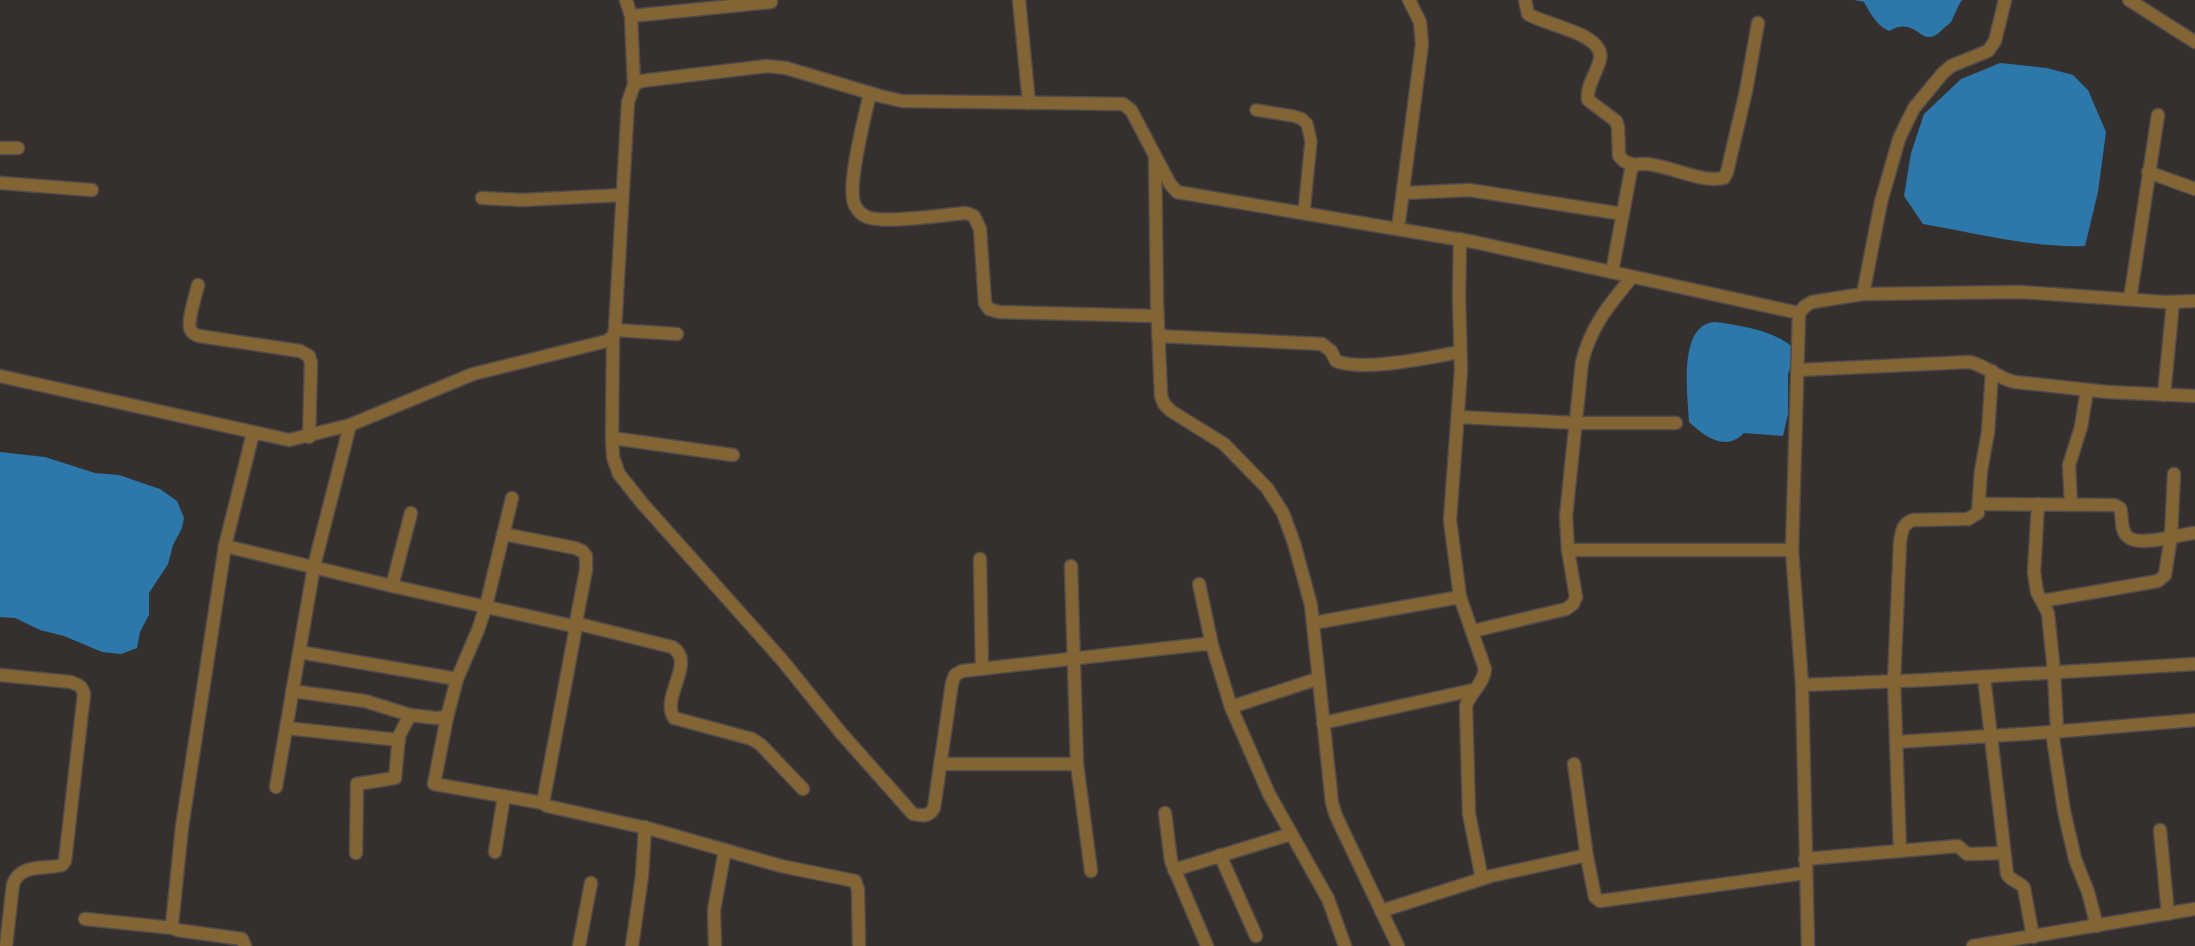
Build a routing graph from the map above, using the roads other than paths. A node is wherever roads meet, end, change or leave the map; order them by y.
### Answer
1 (626, 0) edge
2 (1019, 0) edge
3 (1409, 0) edge
4 (1525, 0) edge
5 (2005, 0) edge
6 (2129, 0) edge
7 (741, 2) edge
8 (771, 2) dead end
9 (631, 16) junction
10 (1758, 23) dead end
11 (2195, 42) edge
12 (634, 85) junction
13 (870, 94) junction
14 (1029, 103) junction
15 (1256, 110) dead end
16 (2158, 115) dead end
17 (0, 148) edge
18 (18, 148) dead end
19 (1155, 154) junction
20 (1634, 165) junction
21 (2148, 172) junction
22 (0, 182) edge
23 (2195, 189) edge
24 (92, 190) dead end
25 (1403, 194) junction
26 (622, 195) junction
27 (482, 198) dead end
28 (1304, 212) junction
29 (1623, 214) junction
30 (1398, 228) junction
31 (1460, 239) junction
32 (1612, 272) junction
33 (1632, 277) junction
34 (198, 286) dead end
35 (1863, 294) junction
36 (2130, 299) junction
37 (2195, 301) edge
38 (2173, 302) junction
39 (1799, 314) junction
40 (1157, 316) junction
41 (614, 333) junction
42 (678, 334) dead end
43 (1158, 336) junction
44 (1460, 352) junction
45 (1798, 370) junction
46 (1992, 371) junction
47 (0, 376) edge
48 (2087, 390) junction
49 (2164, 395) junction
50 (2195, 396) edge
51 (1459, 417) junction
52 (1576, 423) junction
53 (1676, 423) dead end
54 (350, 425) junction
55 (253, 433) junction
56 (309, 436) junction
57 (612, 438) junction
58 (733, 456) dead end
59 (2174, 474) dead end
60 (512, 498) dead end
61 (1980, 504) junction
62 (2038, 504) junction
63 (2071, 505) junction
64 (411, 513) dead end
65 (2195, 533) edge
66 (503, 534) junction
67 (2171, 536) junction
68 (225, 546) junction
69 (1568, 550) junction
70 (1792, 550) junction
71 (980, 559) dead end
72 (314, 566) junction
73 (1071, 566) dead end
74 (1199, 584) dead end
75 (392, 586) junction
76 (1460, 597) junction
77 (2042, 600) junction
78 (486, 606) junction
79 (1313, 623) junction
80 (575, 625) junction
81 (1473, 631) junction
82 (1212, 645) junction
83 (299, 652) junction
84 (1073, 659) junction
85 (2195, 664) edge
86 (982, 669) junction
87 (2054, 672) junction
88 (0, 675) edge
89 (1984, 677) junction
90 (457, 679) junction
91 (1318, 679) junction
92 (1894, 681) junction
93 (1802, 685) junction
94 (1473, 690) junction
95 (292, 691) junction
96 (1231, 707) junction
97 (410, 715) junction
98 (447, 717) junction
99 (2195, 720) edge
100 (1323, 723) junction
101 (286, 728) junction
102 (2055, 732) junction
103 (1991, 736) junction
104 (399, 740) junction
105 (1896, 742) junction
106 (940, 764) junction
107 (1077, 764) junction
108 (1574, 764) dead end
109 (276, 787) dead end
110 (803, 789) dead end
111 (504, 796) junction
112 (543, 803) junction
113 (1165, 813) dead end
114 (646, 827) junction
115 (2160, 830) dead end
116 (1291, 834) junction
117 (725, 850) junction
118 (1900, 851) junction
119 (495, 852) dead end
120 (356, 853) dead end
121 (2004, 853) junction
122 (1220, 856) junction
123 (1587, 857) junction
124 (1805, 859) junction
125 (1174, 870) junction
126 (1091, 871) dead end
127 (1806, 873) junction
128 (1482, 879) junction
129 (591, 883) dead end
130 (2195, 909) edge
131 (1381, 911) junction
132 (2168, 914) junction
133 (85, 919) dead end
134 (2097, 926) junction
135 (173, 928) junction
136 (1256, 936) dead end
137 (2033, 937) junction
138 (6, 946) edge
139 (245, 946) edge
140 (580, 946) edge
141 (632, 946) edge
142 (715, 946) edge
143 (859, 946) edge
144 (1207, 946) edge
145 (1345, 946) edge
146 (1398, 946) edge
147 (1808, 946) edge
148 (1973, 946) edge

1 - 9 street
2 - 14 street
3 - 25 street
4 - 20 street
5 - 35 street
6 - 11 street
7 - 8 street
7 - 9 street
9 - 12 street
10 - 20 street
12 - 13 street
12 - 26 street
13 - 14 street
13 - 40 street
14 - 19 street
15 - 28 lane
16 - 21 street
17 - 18 street
19 - 28 street
19 - 40 street
20 - 29 street
21 - 23 street
21 - 36 street
22 - 24 street
25 - 29 street
25 - 30 street
26 - 27 street
26 - 41 street
28 - 30 street
29 - 32 street
30 - 31 street
31 - 32 street
31 - 44 street
32 - 33 street
33 - 39 street
33 - 52 street
34 - 56 street
35 - 36 street
35 - 39 street
36 - 38 street
37 - 38 street
38 - 49 street
39 - 45 street
40 - 43 street
41 - 42 street
41 - 54 street
41 - 57 street
43 - 44 street
43 - 79 street
44 - 51 street
45 - 46 street
45 - 70 street
46 - 48 street
46 - 61 street
47 - 55 street
48 - 49 street
48 - 63 street
49 - 50 street
51 - 52 street
51 - 76 street
52 - 53 street
52 - 69 street
54 - 56 street
54 - 72 street
55 - 56 street
55 - 68 street
57 - 58 street
57 - 106 street
59 - 67 street
60 - 66 street
61 - 62 street
61 - 92 street
62 - 63 street
62 - 77 street
63 - 67 street
64 - 75 street
65 - 67 street
66 - 78 street
66 - 80 street
67 - 77 street
68 - 72 street
68 - 135 street
69 - 70 street
69 - 81 street
70 - 93 street
71 - 86 street
72 - 75 street
72 - 83 street
73 - 84 street
74 - 82 street
75 - 78 street
76 - 79 street
76 - 81 street
77 - 87 street
78 - 80 street
78 - 90 street
79 - 91 street
80 - 110 street
80 - 112 street
81 - 94 street
82 - 84 street
82 - 96 street
83 - 90 street
83 - 95 street
84 - 86 street
84 - 107 street
85 - 87 street
86 - 106 street
87 - 89 street
87 - 102 street
88 - 138 street
89 - 92 street
89 - 103 street
90 - 98 street
91 - 96 street
91 - 100 street
92 - 93 street
92 - 105 street
93 - 124 street
94 - 100 street
94 - 128 street
95 - 97 street
95 - 101 street
96 - 116 street
97 - 98 street
97 - 104 street
98 - 111 street
99 - 102 street
100 - 131 street
101 - 104 street
101 - 109 street
102 - 103 street
102 - 134 street
103 - 105 street
103 - 121 street
104 - 120 street
105 - 118 street
106 - 107 street
107 - 126 street
108 - 123 street
111 - 112 street
111 - 119 street
112 - 114 street
113 - 125 street
114 - 117 street
114 - 141 street
115 - 132 street
116 - 122 street
116 - 145 street
117 - 142 street
117 - 143 street
118 - 121 street
118 - 124 street
121 - 137 street
122 - 125 street
122 - 136 street
123 - 127 street
123 - 128 street
124 - 127 street
125 - 144 street
127 - 147 street
128 - 131 street
129 - 140 street
130 - 132 street
131 - 146 street
132 - 134 street
133 - 135 street
134 - 137 street
135 - 139 street
137 - 148 street

